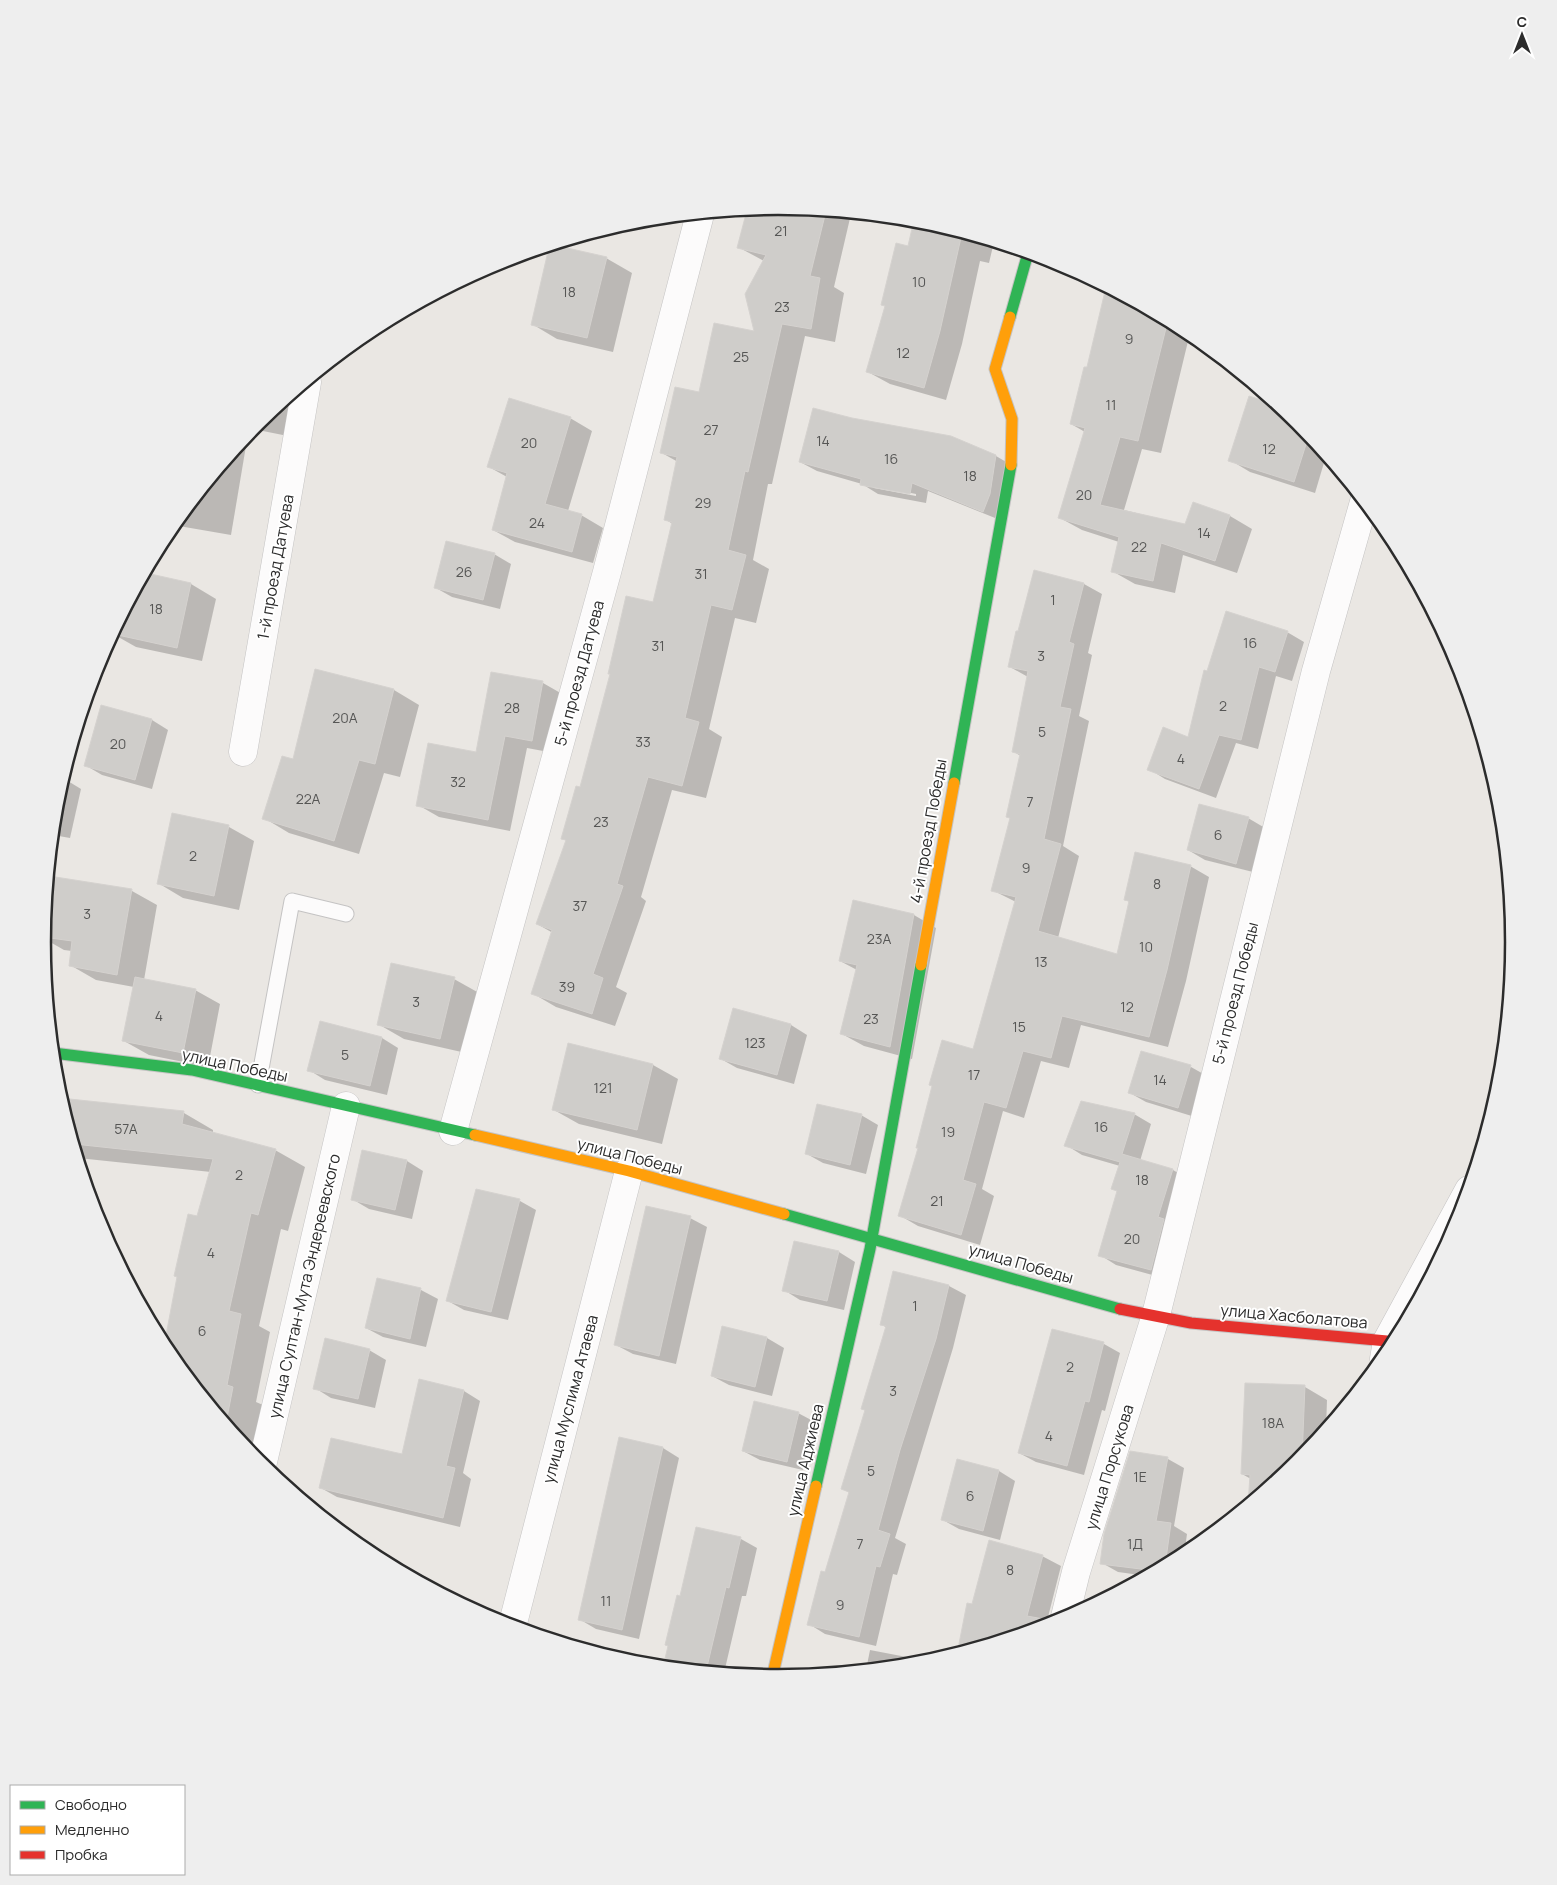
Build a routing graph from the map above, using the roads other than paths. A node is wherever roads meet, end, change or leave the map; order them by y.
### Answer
1 (696, 220) edge
2 (1026, 259) edge
3 (305, 391) edge
4 (1362, 509) edge
5 (243, 752) dead end
6 (346, 914) dead end
7 (60, 1054) edge
8 (258, 1085) junction
9 (346, 1106) junction
10 (453, 1131) junction
11 (629, 1172) junction
12 (871, 1243) junction
13 (1156, 1315) junction
14 (1191, 1324) joint
15 (1383, 1347) edge
16 (264, 1457) edge
17 (1067, 1610) edge
18 (514, 1619) edge
19 (774, 1670) edge

1 - 10 street, 5-й проезд Датуева
2 - 12 street, 4-й проезд Победы
3 - 5 street, 1-й проезд Датуева
4 - 13 street, 5-й проезд Победы
6 - 8 lane
7 - 8 street, улица Победы
8 - 9 street, улица Победы
9 - 10 street, улица Победы
9 - 16 street, улица Султан-Мута Эндереевского
10 - 11 street, улица Победы
11 - 12 street, улица Победы
11 - 18 street, улица Муслима Атаева
12 - 13 street, улица Победы
12 - 19 street, улица Аджиева
13 - 14 street, улица Победы
13 - 17 street, улица Порсукова
14 - 15 street, улица Хасболатова

